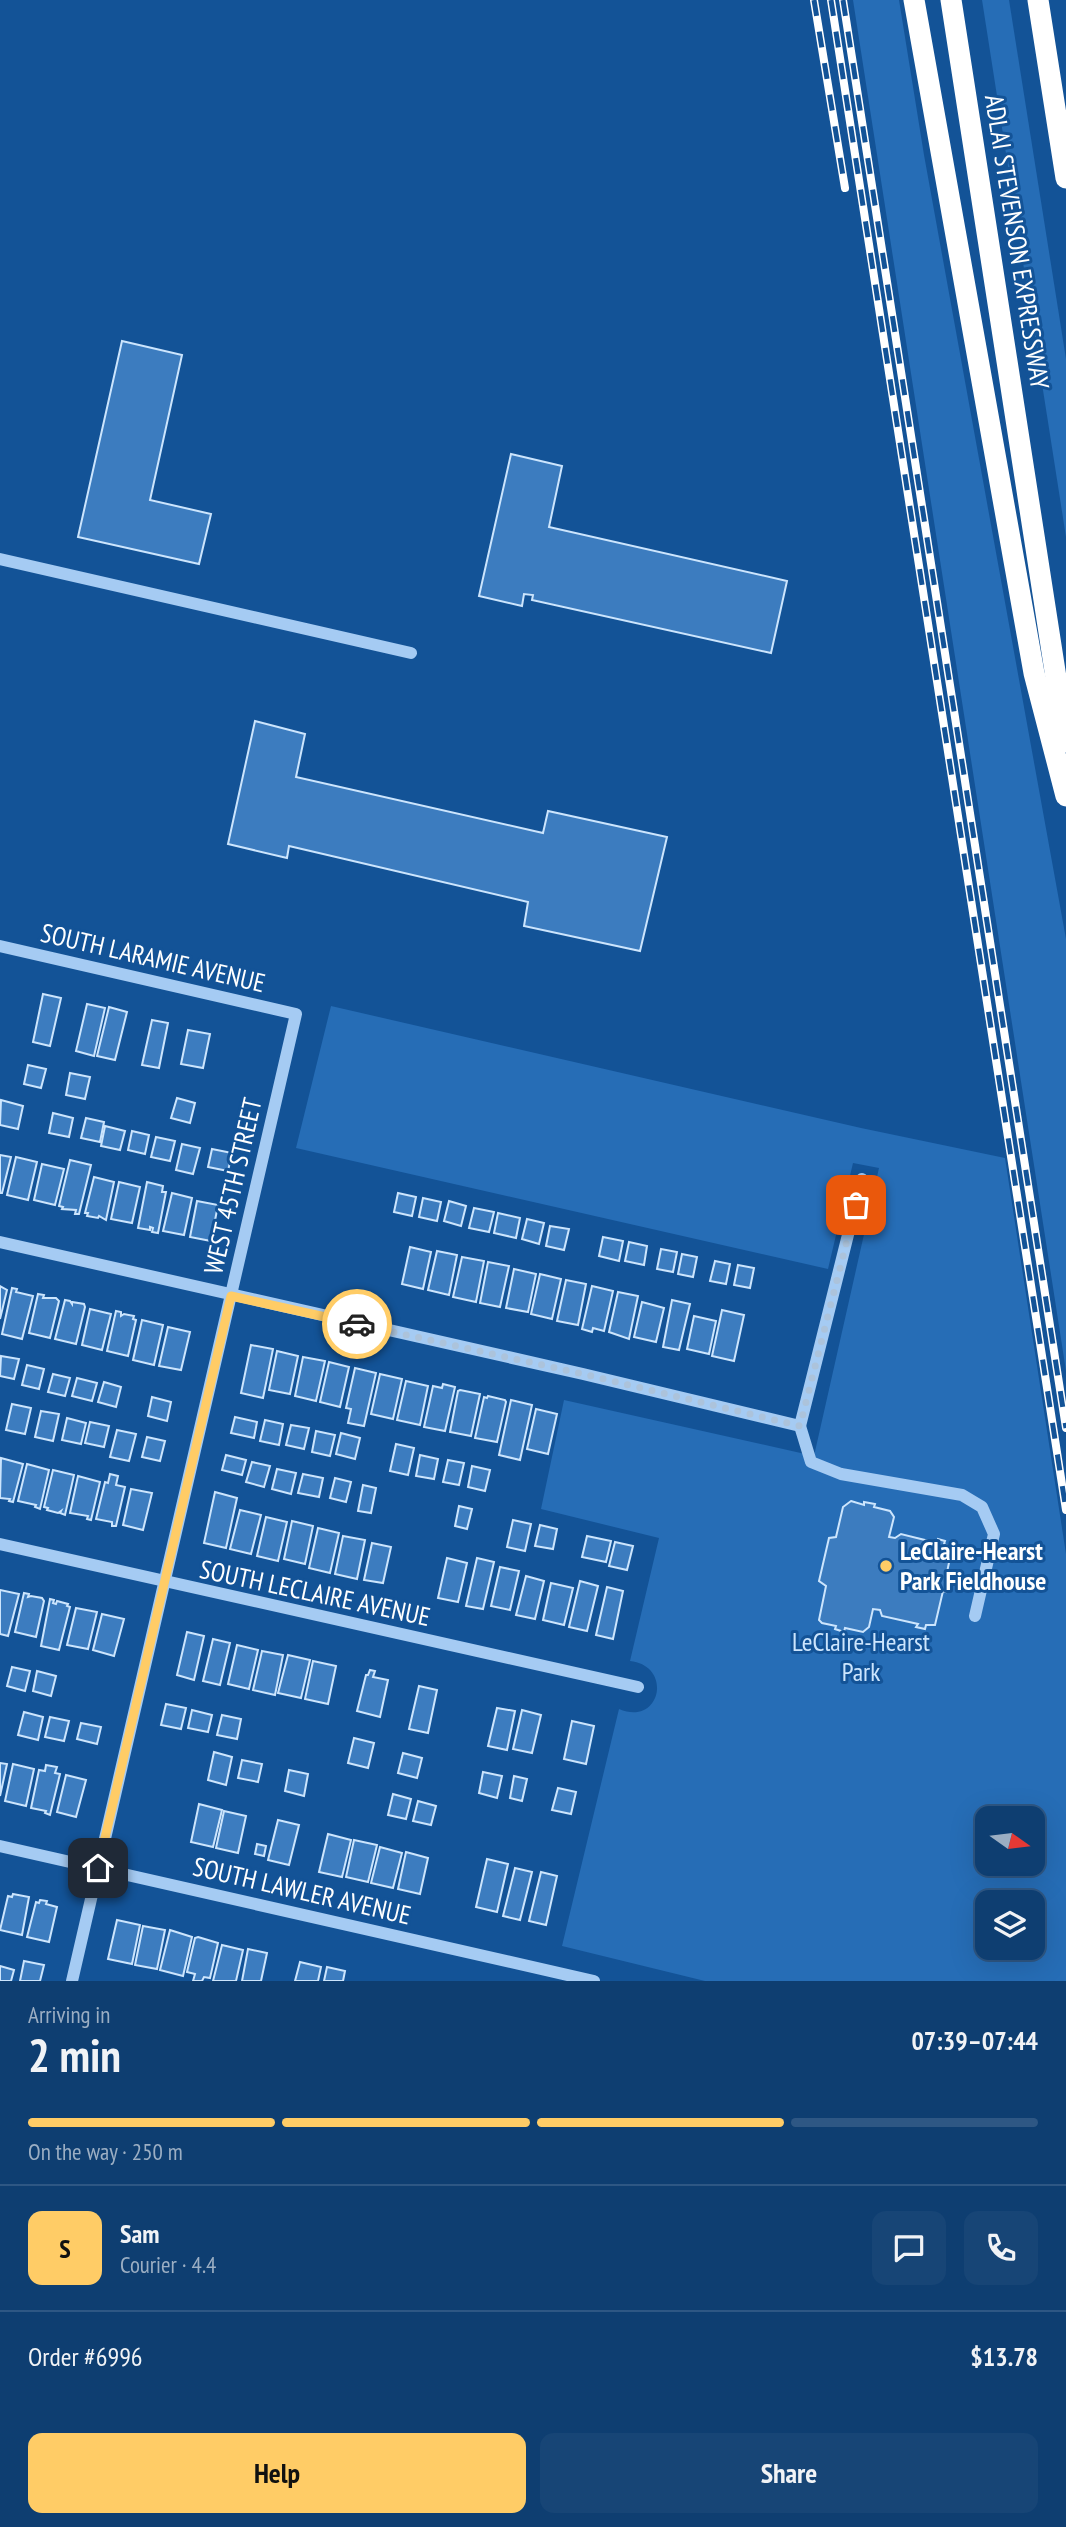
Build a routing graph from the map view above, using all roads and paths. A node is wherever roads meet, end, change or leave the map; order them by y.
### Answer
1 (914, 0) edge
2 (951, 0) edge
3 (1038, 0) edge
4 (1066, 178) edge
5 (0, 559) edge
6 (411, 653) dead end
7 (1066, 742) edge
8 (1066, 796) edge
9 (0, 946) edge
10 (296, 1014) joint
11 (862, 1179) dead end
12 (0, 1242) edge
13 (231, 1296) junction
14 (800, 1426) junction
15 (0, 1544) edge
16 (164, 1583) junction
17 (975, 1616) dead end
18 (638, 1687) dead end
19 (0, 1846) edge
20 (98, 1868) junction
21 (72, 1981) edge
22 (594, 1981) edge

1 - 8 highway
2 - 7 highway, ADLAI STEVENSON EXPRESSWAY
3 - 4 highway
5 - 6 street
9 - 10 street, SOUTH LARAMIE AVENUE
10 - 13 street, WEST 45TH STREET
11 - 14 street
12 - 13 street
13 - 14 street
13 - 16 street, WEST 45TH STREET
14 - 17 street
15 - 16 street, SOUTH LECLAIRE AVENUE
16 - 18 street, SOUTH LECLAIRE AVENUE
16 - 20 street, WEST 45TH STREET
19 - 20 street, SOUTH LAWLER AVENUE
20 - 21 street, WEST 45TH STREET
20 - 22 street, SOUTH LAWLER AVENUE

